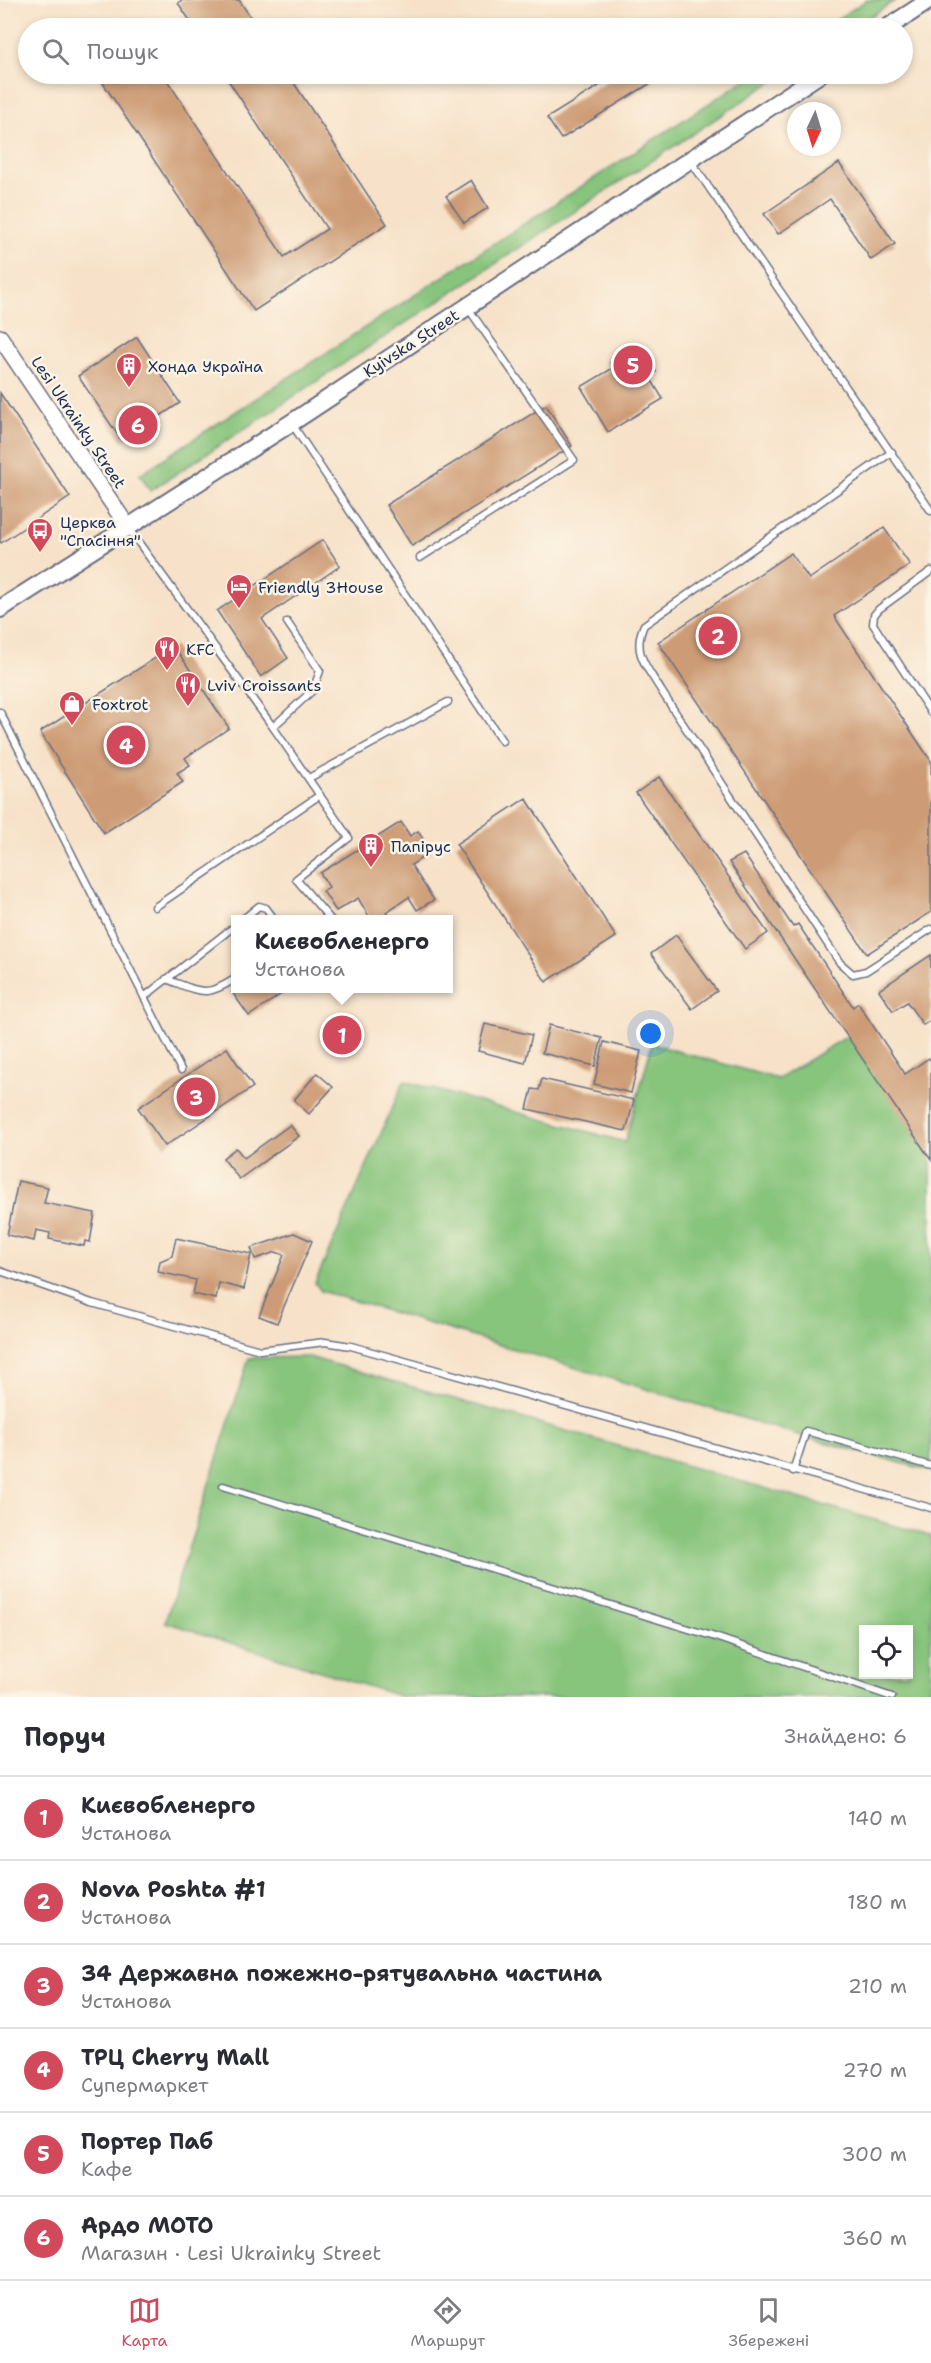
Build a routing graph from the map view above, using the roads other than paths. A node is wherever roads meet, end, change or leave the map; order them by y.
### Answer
1 (930, 0) edge
2 (902, 18) edge
3 (805, 84) edge
4 (690, 160) junction
5 (467, 307) junction
6 (0, 337) edge
7 (291, 423) junction
8 (892, 452) junction
9 (931, 511) edge
10 (128, 527) junction
11 (420, 558) dead end
12 (931, 571) edge
13 (0, 609) edge
14 (287, 622) dead end
15 (448, 702) dead end
16 (0, 712) edge
17 (931, 713) edge
18 (273, 727) junction
19 (502, 741) dead end
20 (309, 778) junction
21 (320, 795) junction
22 (156, 907) dead end
23 (248, 915) edge
24 (271, 915) edge
25 (327, 915) edge
26 (231, 929) edge
27 (931, 929) edge
28 (166, 979) junction
29 (231, 981) edge
30 (144, 997) junction
31 (181, 1070) dead end
32 (0, 1271) edge
33 (931, 1466) edge
34 (793, 1471) junction
35 (223, 1486) dead end
36 (931, 1508) edge
37 (892, 1697) edge

1 - 2 main road
3 - 4 main road, Kyivska Street
4 - 5 main road, Kyivska Street
4 - 8 lane
5 - 7 main road, Kyivska Street
5 - 11 lane
6 - 10 street, Lesi Ukrainky Street
7 - 10 main road, Kyivska Street
7 - 19 lane
8 - 9 lane
8 - 27 lane
10 - 13 main road, Kyivska Street
10 - 18 lane
12 - 17 lane
14 - 18 lane
15 - 20 lane
16 - 30 lane
18 - 20 lane
20 - 21 lane
21 - 22 lane
21 - 25 lane
23 - 24 lane
26 - 28 lane
28 - 29 lane
28 - 30 lane
30 - 31 lane
32 - 34 lane
33 - 34 lane
34 - 36 lane
35 - 37 lane

